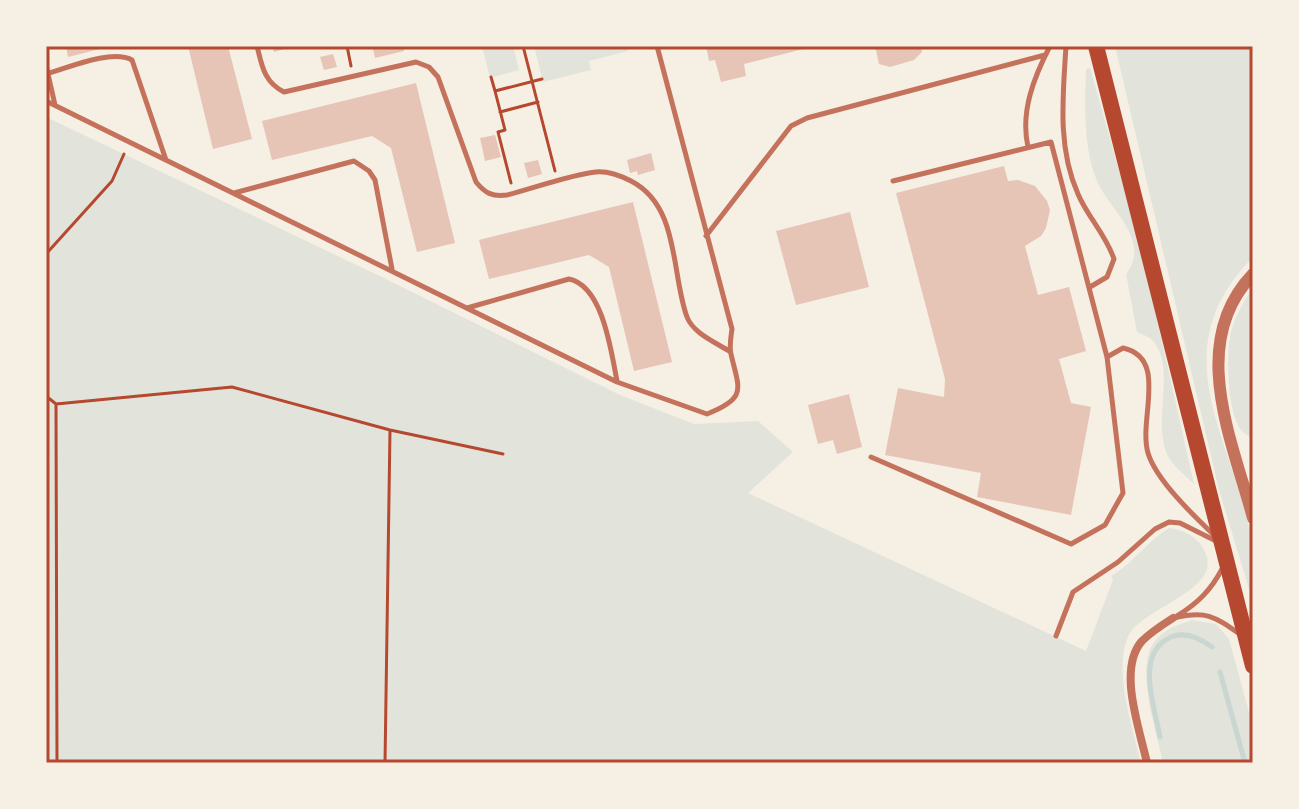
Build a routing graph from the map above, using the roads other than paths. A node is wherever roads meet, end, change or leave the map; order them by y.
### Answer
1 (257, 46) edge
2 (657, 46) edge
3 (1050, 46) edge
4 (1066, 46) edge
5 (1096, 46) edge
6 (1045, 55) junction
7 (46, 65) edge
8 (49, 73) junction
9 (46, 101) edge
10 (55, 105) junction
11 (1028, 147) junction
12 (167, 161) junction
13 (893, 181) dead end
14 (234, 193) junction
15 (706, 236) junction
16 (392, 270) junction
17 (1253, 274) edge
18 (1090, 287) junction
19 (467, 308) junction
20 (729, 351) junction
21 (1107, 357) junction
22 (617, 382) junction
23 (871, 457) dead end
24 (1253, 518) edge
25 (1222, 544) junction
26 (1227, 561) junction
27 (1173, 618) junction
28 (1056, 636) dead end
29 (1246, 638) junction
30 (1253, 666) edge
31 (1147, 763) edge

1 - 20 lane
2 - 15 lane
3 - 6 lane
4 - 18 lane
5 - 25 main road
6 - 11 lane
6 - 15 lane
7 - 8 lane
8 - 10 lane
8 - 12 lane
9 - 10 lane
10 - 12 lane
11 - 13 lane
11 - 18 lane
12 - 14 lane
14 - 16 lane
14 - 16 lane
15 - 20 lane
16 - 19 lane
17 - 24 street
18 - 21 lane
19 - 22 lane
19 - 22 lane
20 - 22 lane
21 - 23 lane
21 - 25 lane
25 - 26 main road
25 - 28 lane
26 - 27 lane
26 - 29 main road
27 - 29 lane
27 - 31 street
29 - 30 main road

